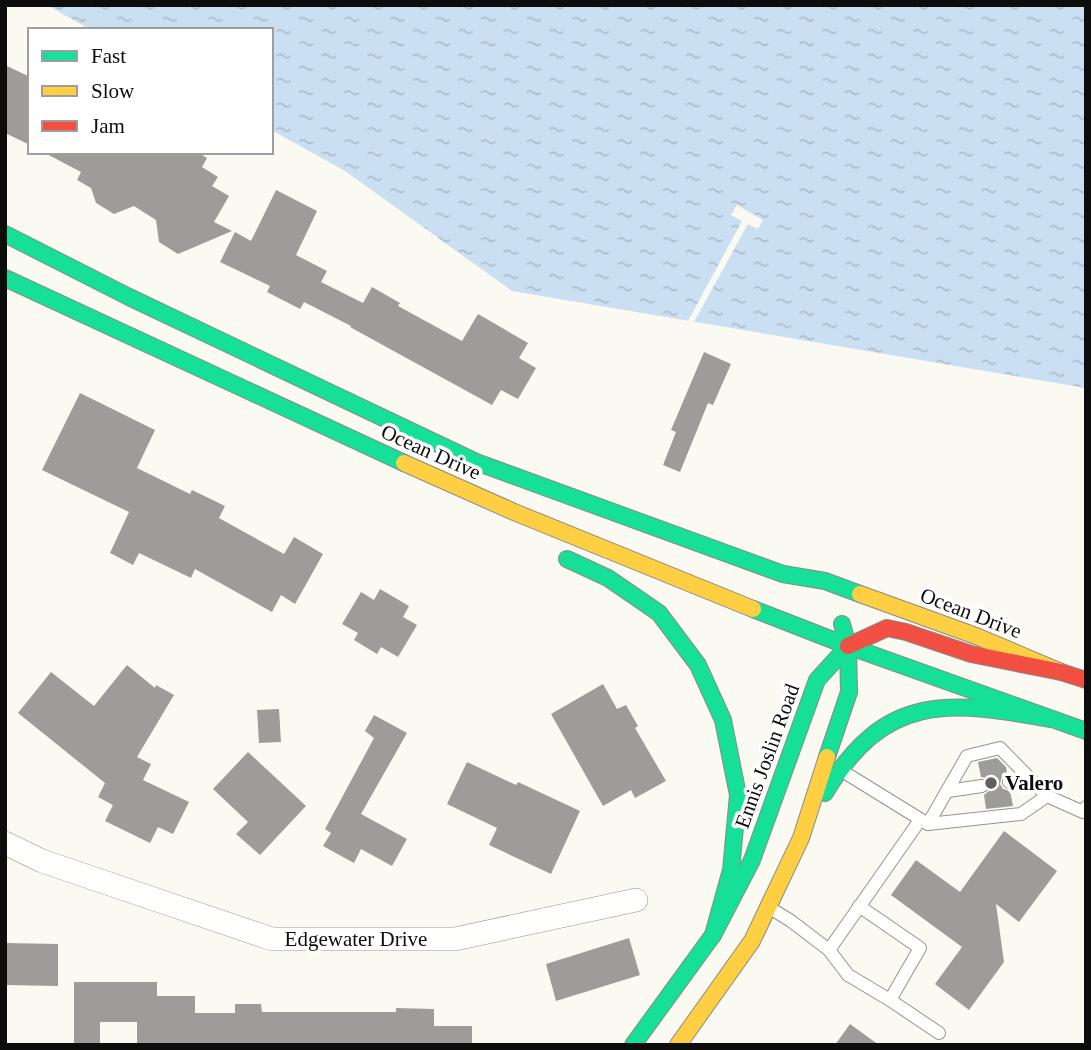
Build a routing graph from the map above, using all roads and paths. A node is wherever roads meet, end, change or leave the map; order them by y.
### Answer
1 (5, 234) edge
2 (23, 270) edge
3 (121, 314) junction
4 (187, 364) junction
5 (336, 393) junction
6 (320, 425) junction
7 (353, 457) dead end
8 (548, 550) dead end
9 (783, 573) junction
10 (812, 594) dead end
11 (835, 611) dead end
12 (848, 646) junction
13 (1062, 672) junction
14 (1086, 680) edge
15 (1050, 719) junction
16 (1086, 731) edge
17 (838, 769) junction
18 (1028, 777) junction
19 (1009, 782) dead end
20 (982, 786) dead end
21 (948, 791) junction
22 (1047, 796) junction
23 (1086, 807) edge
24 (924, 822) junction
25 (801, 838) junction
26 (5, 843) edge
27 (636, 900) dead end
28 (859, 906) junction
29 (768, 907) junction
30 (713, 935) junction
31 (829, 950) junction
32 (890, 1000) junction
33 (939, 1032) dead end
34 (633, 1045) edge
35 (678, 1045) edge

1 - 2 main road, Ocean Drive
2 - 3 main road, Ocean Drive
2 - 3 main road, Ocean Drive
3 - 4 main road, Ocean Drive
3 - 5 main road, Ocean Drive
4 - 6 main road, Ocean Drive
4 - 7 main road
5 - 6 main road
5 - 9 main road, Ocean Drive
6 - 12 main road, Ocean Drive
8 - 30 main road
9 - 10 main road, Ocean Drive
9 - 13 main road, Ocean Drive
11 - 12 main road
12 - 13 main road, Ocean Drive
12 - 15 main road, Ocean Drive
12 - 25 main road
12 - 30 main road, Ennis Joslin Road
13 - 14 main road, Ocean Drive
15 - 16 main road, Ocean Drive
15 - 17 main road
17 - 24 lane
17 - 25 main road
18 - 19 lane
18 - 21 lane
18 - 22 lane
20 - 21 lane
21 - 24 lane
22 - 23 lane
22 - 24 lane
24 - 28 lane
25 - 29 main road
26 - 27 street, Edgewater Drive
28 - 31 lane
28 - 32 lane
29 - 31 lane
29 - 35 main road
30 - 34 main road, Ennis Joslin Road
31 - 32 lane
32 - 33 lane

